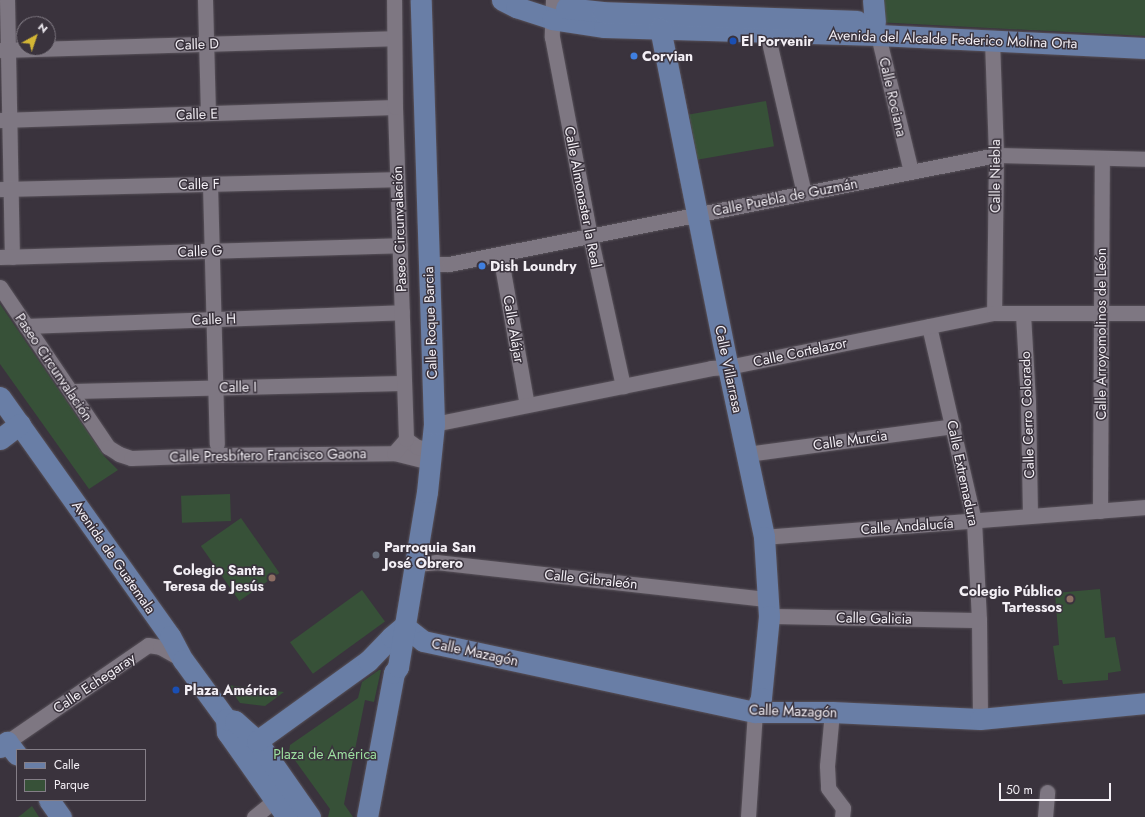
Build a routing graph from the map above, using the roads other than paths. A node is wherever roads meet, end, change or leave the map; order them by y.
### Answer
1 (7, 0) edge
2 (205, 0) edge
3 (394, 0) edge
4 (421, 0) edge
5 (502, 0) edge
6 (532, 0) edge
7 (873, 0) edge
8 (552, 9) edge
9 (660, 28) junction
10 (877, 28) junction
11 (767, 33) junction
12 (1145, 36) edge
13 (394, 38) junction
14 (992, 40) junction
15 (206, 44) junction
16 (1145, 48) edge
17 (4, 50) edge
18 (395, 107) junction
19 (208, 113) junction
20 (5, 120) edge
21 (996, 155) junction
22 (1102, 158) junction
23 (1145, 159) edge
24 (911, 172) junction
25 (397, 179) junction
26 (210, 184) junction
27 (6, 188) edge
28 (804, 193) junction
29 (697, 215) junction
30 (590, 236) junction
31 (400, 245) junction
32 (212, 251) junction
33 (500, 254) junction
34 (6, 257) edge
35 (428, 264) junction
36 (0, 287) edge
37 (402, 312) junction
38 (994, 313) junction
39 (1101, 313) junction
40 (1145, 313) edge
41 (1023, 314) junction
42 (214, 319) junction
43 (26, 326) junction
44 (929, 326) junction
45 (728, 367) junction
46 (404, 383) junction
47 (623, 386) junction
48 (216, 388) junction
49 (71, 391) junction
50 (0, 397) edge
51 (528, 405) junction
52 (20, 424) junction
53 (434, 424) junction
54 (953, 426) junction
55 (0, 439) edge
56 (406, 439) junction
57 (217, 444) dead end
58 (108, 446) joint
59 (394, 452) junction
60 (747, 454) junction
61 (431, 455) junction
62 (1145, 507) edge
63 (1100, 511) junction
64 (1030, 516) junction
65 (974, 521) junction
66 (764, 537) junction
67 (415, 564) junction
68 (769, 608) junction
69 (979, 620) junction
70 (398, 632) junction
71 (183, 660) junction
72 (368, 661) junction
73 (394, 673) junction
74 (1145, 703) edge
75 (756, 712) junction
76 (832, 712) junction
77 (226, 719) junction
78 (980, 719) junction
79 (257, 740) junction
80 (8, 748) edge
81 (262, 782) junction
82 (1047, 792) dead end
83 (275, 800) junction
84 (50, 801) edge
85 (61, 817) edge
86 (254, 817) edge
87 (287, 817) edge
88 (310, 817) edge
89 (367, 817) edge
90 (748, 817) edge
91 (842, 817) edge
92 (1045, 817) edge

1 - 17 street
2 - 15 street
3 - 13 street, Paseo Circunvalación
4 - 35 street, Calle Roque Barcia
5 - 8 street, Avenida del Alcalde Federico Molina Orta
6 - 8 street, Avenida del Alcalde Federico Molina Orta
7 - 10 street
8 - 9 street, Avenida del Alcalde Federico Molina Orta
8 - 10 street, Avenida del Alcalde Federico Molina Orta
8 - 30 street, Calle Almonaster la Real
9 - 11 street, Avenida del Alcalde Federico Molina Orta
9 - 29 street, Calle Villarrasa
10 - 11 street, Avenida del Alcalde Federico Molina Orta
10 - 12 street, Avenida del Alcalde Federico Molina Orta
10 - 14 street, Avenida del Alcalde Federico Molina Orta
10 - 24 street, Calle Rociana
11 - 28 street
13 - 15 street, Calle D
13 - 18 street, Paseo Circunvalación
14 - 16 street, Avenida del Alcalde Federico Molina Orta
14 - 21 street, Calle Niebla
15 - 17 street, Calle D
15 - 19 street
17 - 20 street
18 - 19 street, Calle E
18 - 25 street, Paseo Circunvalación
19 - 20 street, Calle E
20 - 27 street
21 - 22 street, Calle Puebla de Guzmán
21 - 24 street, Calle Puebla de Guzmán
21 - 38 street, Calle Niebla
22 - 23 street, Calle Puebla de Guzmán
22 - 39 street, Calle Arroyomolinos de León
24 - 28 street, Calle Puebla de Guzmán
25 - 26 street, Calle F
25 - 31 street, Paseo Circunvalación
26 - 27 street, Calle F
26 - 32 street
27 - 34 street
28 - 29 street, Calle Puebla de Guzmán
29 - 30 street, Calle Puebla de Guzmán
29 - 45 street, Calle Villarrasa
30 - 33 street, Calle Puebla de Guzmán
30 - 47 street, Calle Almonaster la Real
31 - 32 street, Calle G
31 - 37 street, Paseo Circunvalación
32 - 34 street, Calle G
32 - 42 street
33 - 35 street, Calle Puebla de Guzmán
33 - 51 street, Calle Alájar
35 - 53 street, Calle Roque Barcia
36 - 43 street, Paseo Circunvalación
37 - 42 street, Calle H
37 - 46 street, Paseo Circunvalación
38 - 41 street, Calle Cortelazor
38 - 44 street, Calle Cortelazor
39 - 40 street, Calle Cortelazor
39 - 41 street, Calle Cortelazor
39 - 63 street, Calle Arroyomolinos de León
41 - 64 street, Calle Cerro Colorado
42 - 43 street, Calle H
42 - 48 street
43 - 49 street, Paseo Circunvalación
44 - 45 street, Calle Cortelazor
44 - 54 street, Calle Extremadura
45 - 47 street, Calle Cortelazor
45 - 60 street, Calle Villarrasa
46 - 48 street, Calle I
46 - 56 street, Paseo Circunvalación
47 - 51 street, Calle Cortelazor
48 - 49 street, Calle I
48 - 57 street
49 - 58 street, Paseo Circunvalación
50 - 52 street, Avenida de Guatemala
51 - 53 street, Calle Cortelazor
52 - 55 street
52 - 71 street, Avenida de Guatemala
53 - 61 street, Calle Roque Barcia
54 - 60 street, Calle Murcia
54 - 65 street, Calle Extremadura
56 - 59 street
56 - 61 street
58 - 59 street, Calle Presbítero Francisco Gaona
59 - 61 street, Calle Presbítero Francisco Gaona
60 - 66 street, Calle Villarrasa
61 - 67 street, Calle Roque Barcia
62 - 63 street, Calle Andalucía
63 - 64 street, Calle Andalucía
64 - 65 street, Calle Andalucía
65 - 66 street, Calle Andalucía
65 - 69 street, Calle Extremadura
66 - 68 street, Calle Villarrasa
67 - 68 street, Calle Gibraleón
67 - 70 street, Calle Roque Barcia
68 - 69 street, Calle Galicia
68 - 75 street, Calle Villarrasa
69 - 78 street, Calle Extremadura
70 - 72 street
70 - 73 street
70 - 75 street, Calle Mazagón
71 - 77 street, Avenida de Guatemala
71 - 80 street, Calle Echegaray
72 - 73 street
72 - 79 street
73 - 89 street
74 - 78 street, Calle Mazagón
75 - 76 street, Calle Mazagón
75 - 90 street
76 - 78 street, Calle Mazagón
76 - 91 street
77 - 79 street, Avenida de Guatemala
77 - 81 street, Avenida de Guatemala
79 - 81 street
79 - 88 street, Avenida de Guatemala
81 - 83 street, Avenida de Guatemala
82 - 92 street
83 - 86 street
83 - 87 street, Avenida de Guatemala
84 - 85 street

